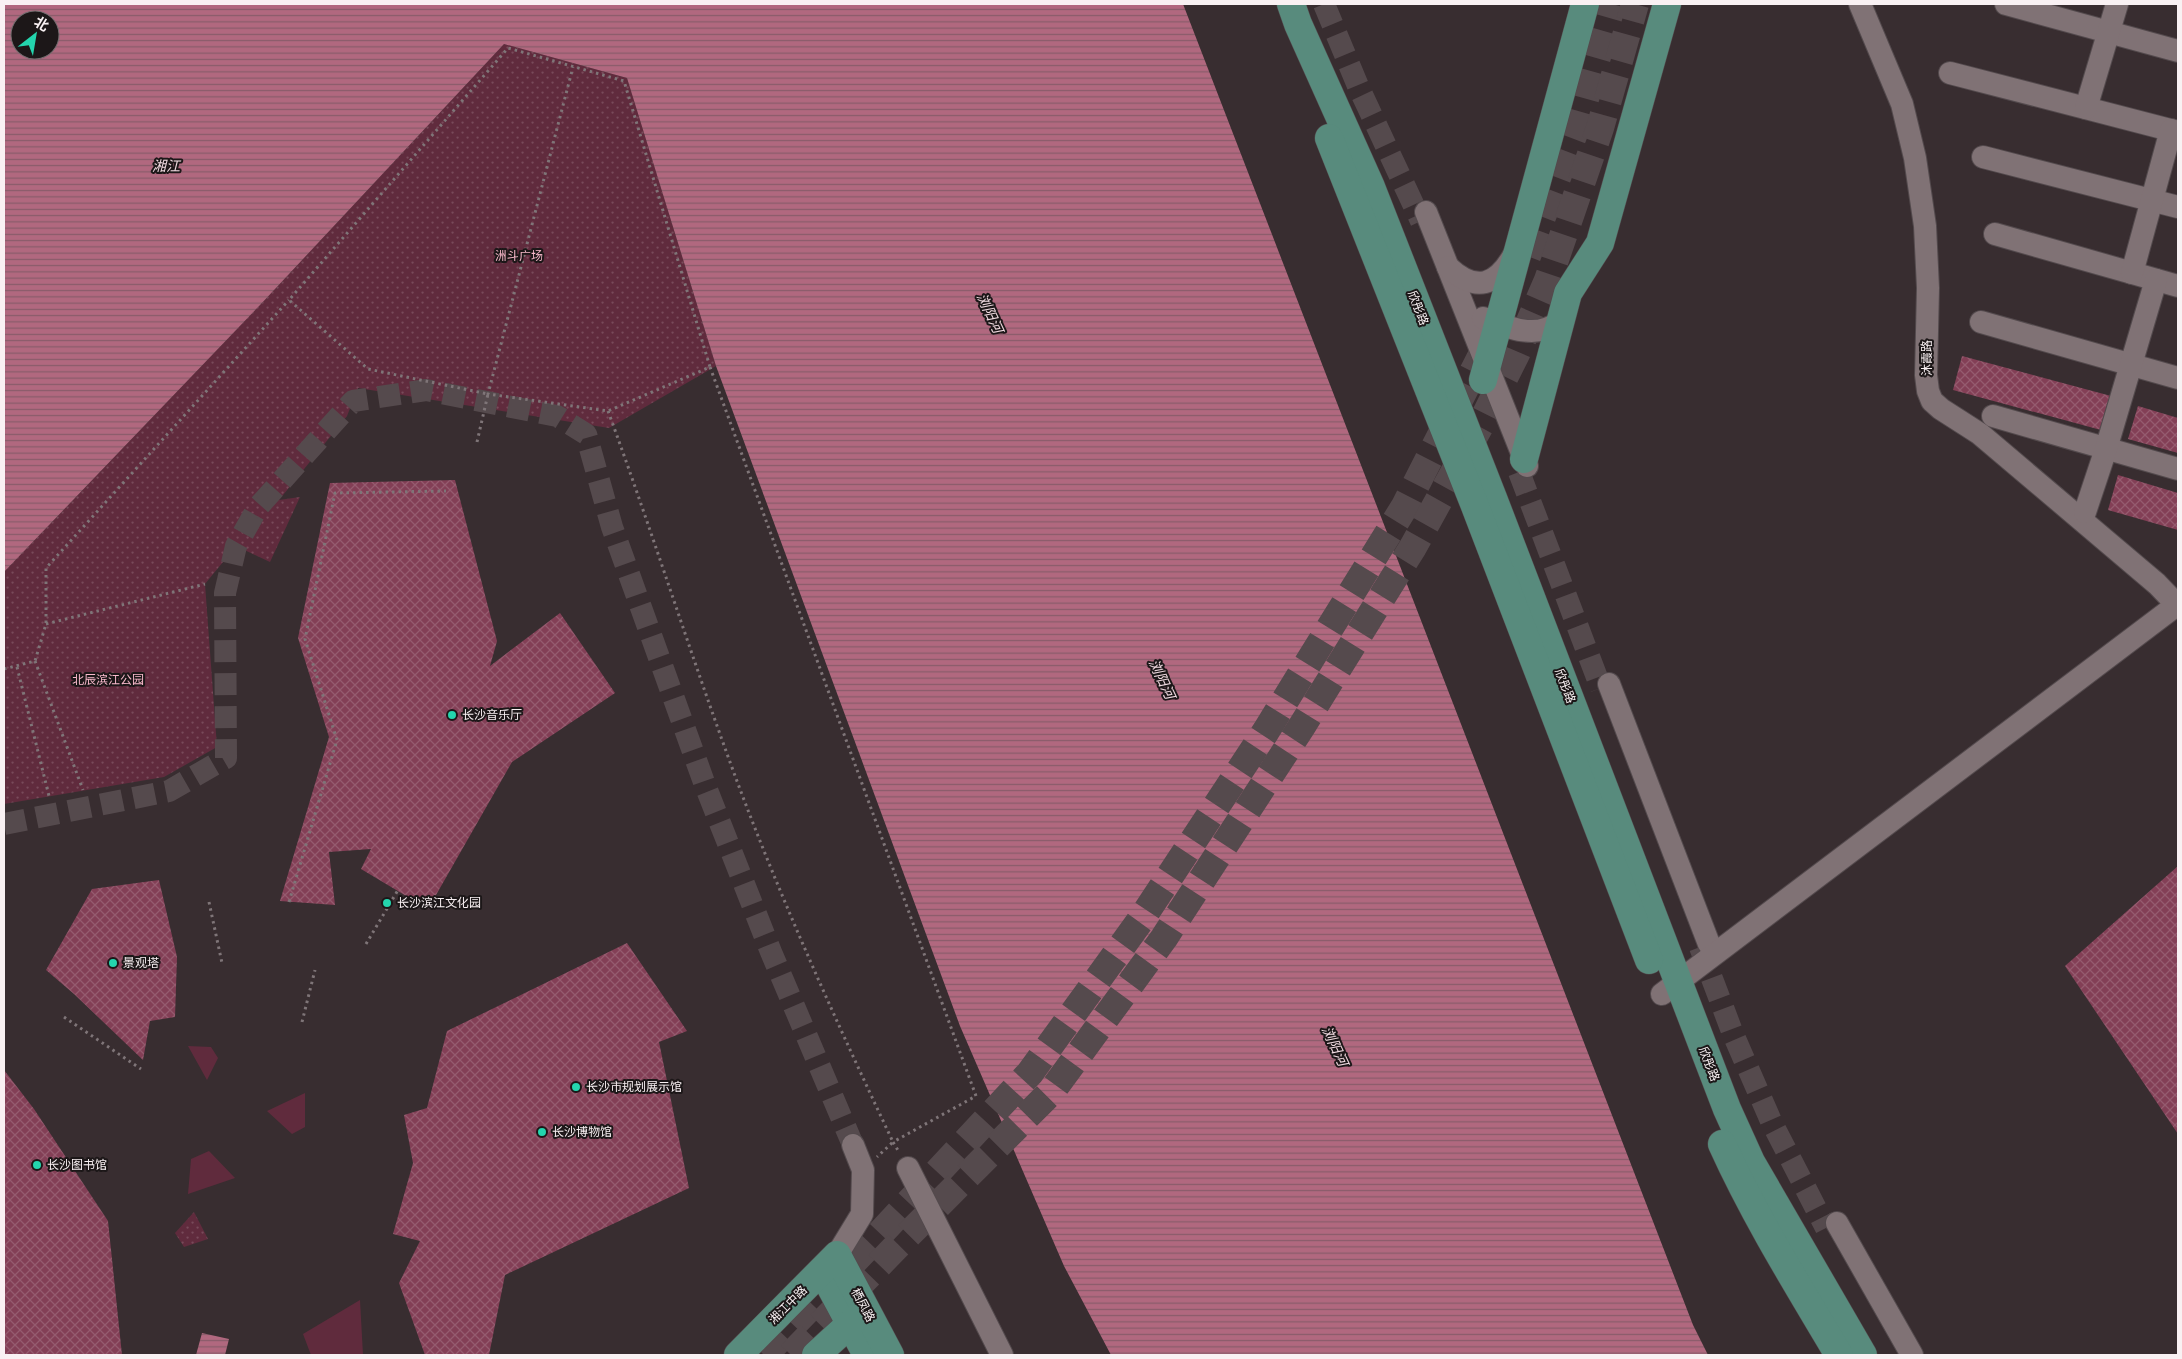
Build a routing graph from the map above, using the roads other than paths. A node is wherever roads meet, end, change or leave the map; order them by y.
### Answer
1 (1271, 4) edge
2 (1291, 4) edge
3 (1586, 4) edge
4 (1667, 4) edge
5 (1860, 4) edge
6 (1871, 4) edge
7 (2006, 4) edge
8 (2117, 4) edge
9 (2109, 32) junction
10 (2178, 51) edge
11 (1950, 74) dead end
12 (2086, 108) junction
13 (2174, 131) edge
14 (1983, 157) dead end
15 (2152, 200) junction
16 (2178, 207) edge
17 (1424, 216) tunnel mouth
18 (1995, 234) dead end
19 (1521, 241) junction
20 (1446, 273) junction
21 (2132, 273) junction
22 (2156, 280) junction
23 (2178, 286) edge
24 (1463, 304) junction
25 (1560, 321) junction
26 (1981, 322) dead end
27 (1499, 324) junction
28 (2131, 364) junction
29 (1485, 373) junction
30 (2178, 378) edge
31 (1993, 416) dead end
32 (2106, 449) junction
33 (1524, 467) joint
34 (2178, 469) edge
35 (2085, 512) junction
36 (2178, 606) edge
37 (1605, 686) tunnel mouth
38 (1704, 946) tunnel mouth
39 (1672, 993) junction
40 (853, 1145) tunnel mouth
41 (908, 1168) road end
42 (830, 1263) junction
43 (858, 1317) junction
44 (738, 1355) edge
45 (816, 1355) edge
46 (867, 1355) edge
47 (890, 1355) edge
48 (1002, 1355) edge
49 (1839, 1355) edge
50 (1863, 1355) edge
51 (1899, 1355) edge
52 (1912, 1355) edge

1 - 39 main road, 欣彤路
2 - 39 main road, 欣彤路
3 - 19 main road
4 - 25 main road
5 - 36 street, 沐霞路
6 - 35 street, 沐霞路
7 - 9 street
8 - 9 street
9 - 10 street
9 - 12 street
11 - 12 street
12 - 13 street
13 - 15 street
14 - 15 street
15 - 16 street
15 - 21 street
17 - 20 street
18 - 21 street
19 - 20 street
19 - 27 main road
20 - 24 street
20 - 29 street
21 - 22 street
22 - 23 street
22 - 28 street
24 - 27 street
24 - 29 street
25 - 27 street
25 - 33 main road
26 - 28 street
27 - 29 main road
28 - 30 street
28 - 32 street
29 - 33 street
31 - 32 street
32 - 34 street
32 - 35 street
35 - 36 street, 沐霞路
36 - 39 street
37 - 38 street
39 - 49 main road, 欣彤路
39 - 50 main road, 欣彤路
40 - 42 street
41 - 48 street
42 - 43 main road, 栖凤路
42 - 44 main road, 湘江中路
43 - 45 main road
43 - 46 main road, 栖凤路
43 - 47 main road, 栖凤路
51 - 52 street

